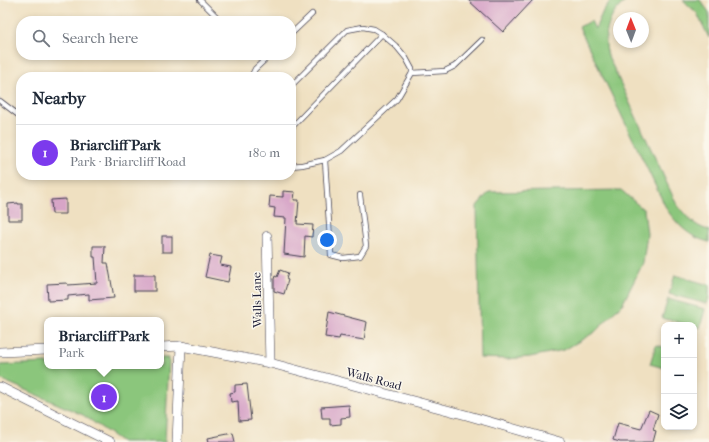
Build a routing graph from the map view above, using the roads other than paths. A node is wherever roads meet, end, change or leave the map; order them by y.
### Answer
1 (200, 0) edge
2 (312, 14) dead end
3 (216, 16) edge
4 (296, 29) edge
5 (382, 34) junction
6 (482, 40) dead end
7 (264, 61) edge
8 (254, 72) edge
9 (412, 73) junction
10 (296, 81) edge
11 (0, 101) edge
12 (16, 113) edge
13 (296, 123) edge
14 (325, 160) junction
15 (296, 166) edge
16 (360, 194) dead end
17 (267, 236) dead end
18 (181, 346) junction
19 (164, 347) edge
20 (44, 350) edge
21 (0, 352) edge
22 (270, 363) junction
23 (0, 387) edge
24 (110, 442) edge
25 (177, 442) edge
26 (560, 442) edge

1 - 3 lane
2 - 4 lane
5 - 9 lane
5 - 10 lane
5 - 13 lane
6 - 9 lane
7 - 8 lane
9 - 14 lane
11 - 12 lane
14 - 15 lane
14 - 16 lane
17 - 22 street, Walls Lane
18 - 19 street, Walls Road
18 - 22 street, Walls Road
18 - 25 street
20 - 21 street
22 - 26 street, Walls Road
23 - 24 street

